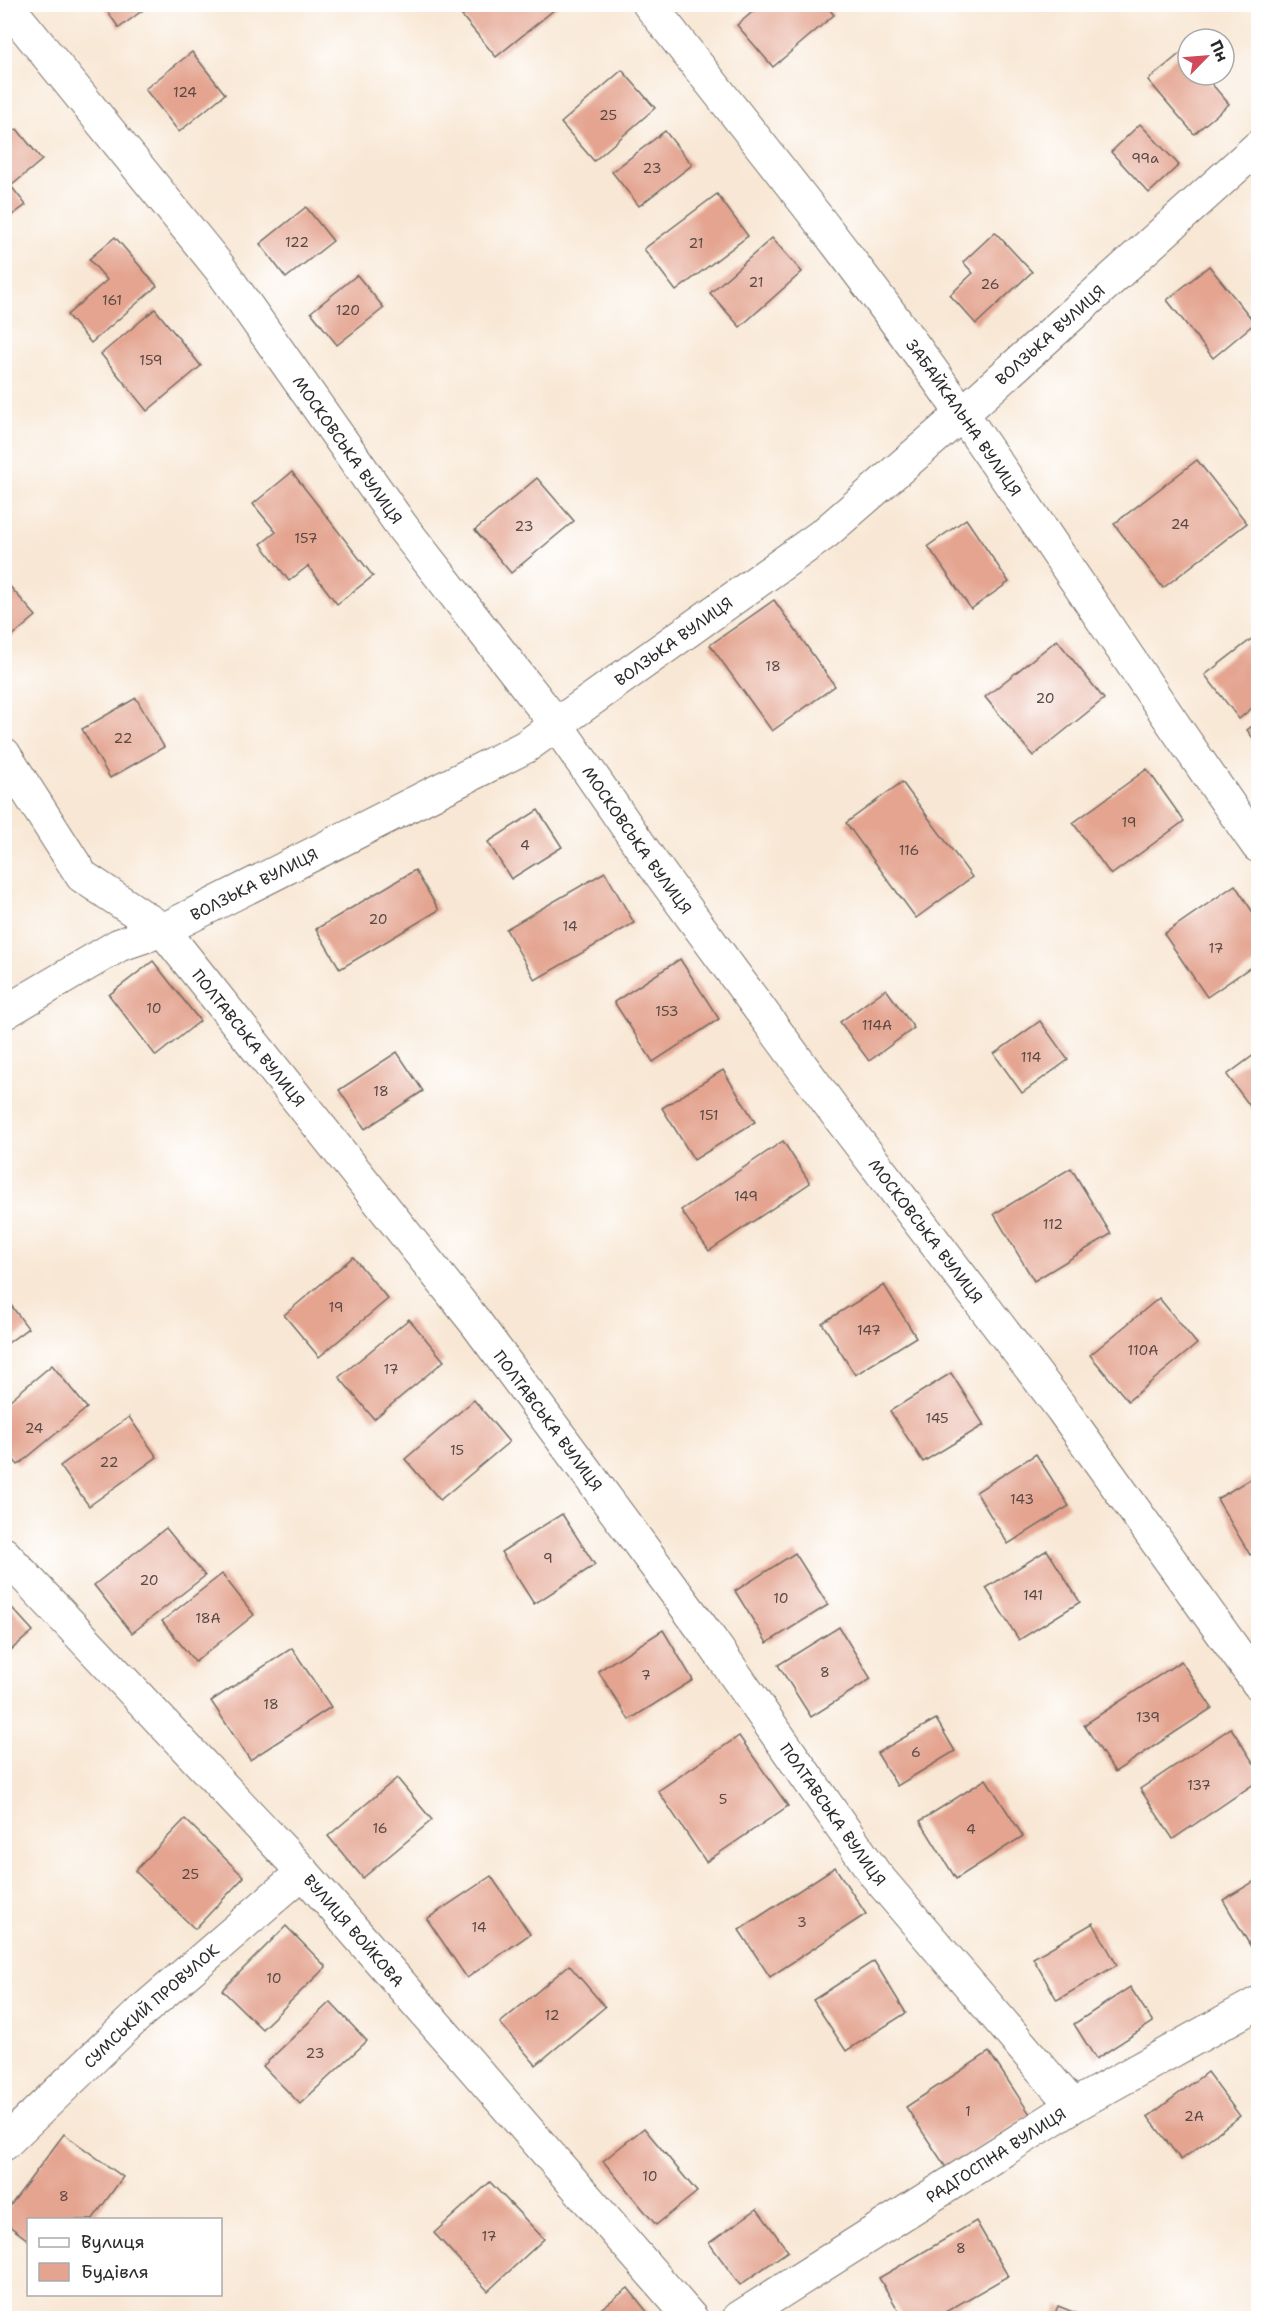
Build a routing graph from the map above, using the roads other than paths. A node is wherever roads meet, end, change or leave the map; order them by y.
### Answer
1 (6, 4) edge
2 (649, 4) edge
3 (1258, 147) edge
4 (962, 414) junction
5 (556, 724) junction
6 (4, 754) edge
7 (1258, 846) edge
8 (163, 930) junction
9 (4, 1013) edge
10 (4, 1554) edge
11 (1258, 1683) edge
12 (303, 1872) junction
13 (1258, 2003) edge
14 (1073, 2106) junction
15 (4, 2144) edge
16 (691, 2319) edge
17 (739, 2319) edge

1 - 5 street, МОСКОВСЬКА ВУЛИЦЯ
2 - 4 street, ЗАБАЙКАЛЬНА ВУЛИЦЯ
3 - 4 street, ВОЛЗЬКА ВУЛИЦЯ
4 - 5 street, ВОЛЗЬКА ВУЛИЦЯ
4 - 7 street, ЗАБАЙКАЛЬНА ВУЛИЦЯ
5 - 8 street, ВОЛЗЬКА ВУЛИЦЯ
5 - 11 street, МОСКОВСЬКА ВУЛИЦЯ
6 - 8 street, ПОЛТАВСЬКА ВУЛИЦЯ
8 - 9 street, ВОЛЗЬКА ВУЛИЦЯ
8 - 14 street, ПОЛТАВСЬКА ВУЛИЦЯ
10 - 12 street, ВУЛИЦЯ ВОЙКОВА
12 - 15 street, СУМСЬКИЙ ПРОВУЛОК
12 - 16 street, ВУЛИЦЯ ВОЙКОВА
13 - 14 street, РАДГОСПНА ВУЛИЦЯ
14 - 17 street, РАДГОСПНА ВУЛИЦЯ

